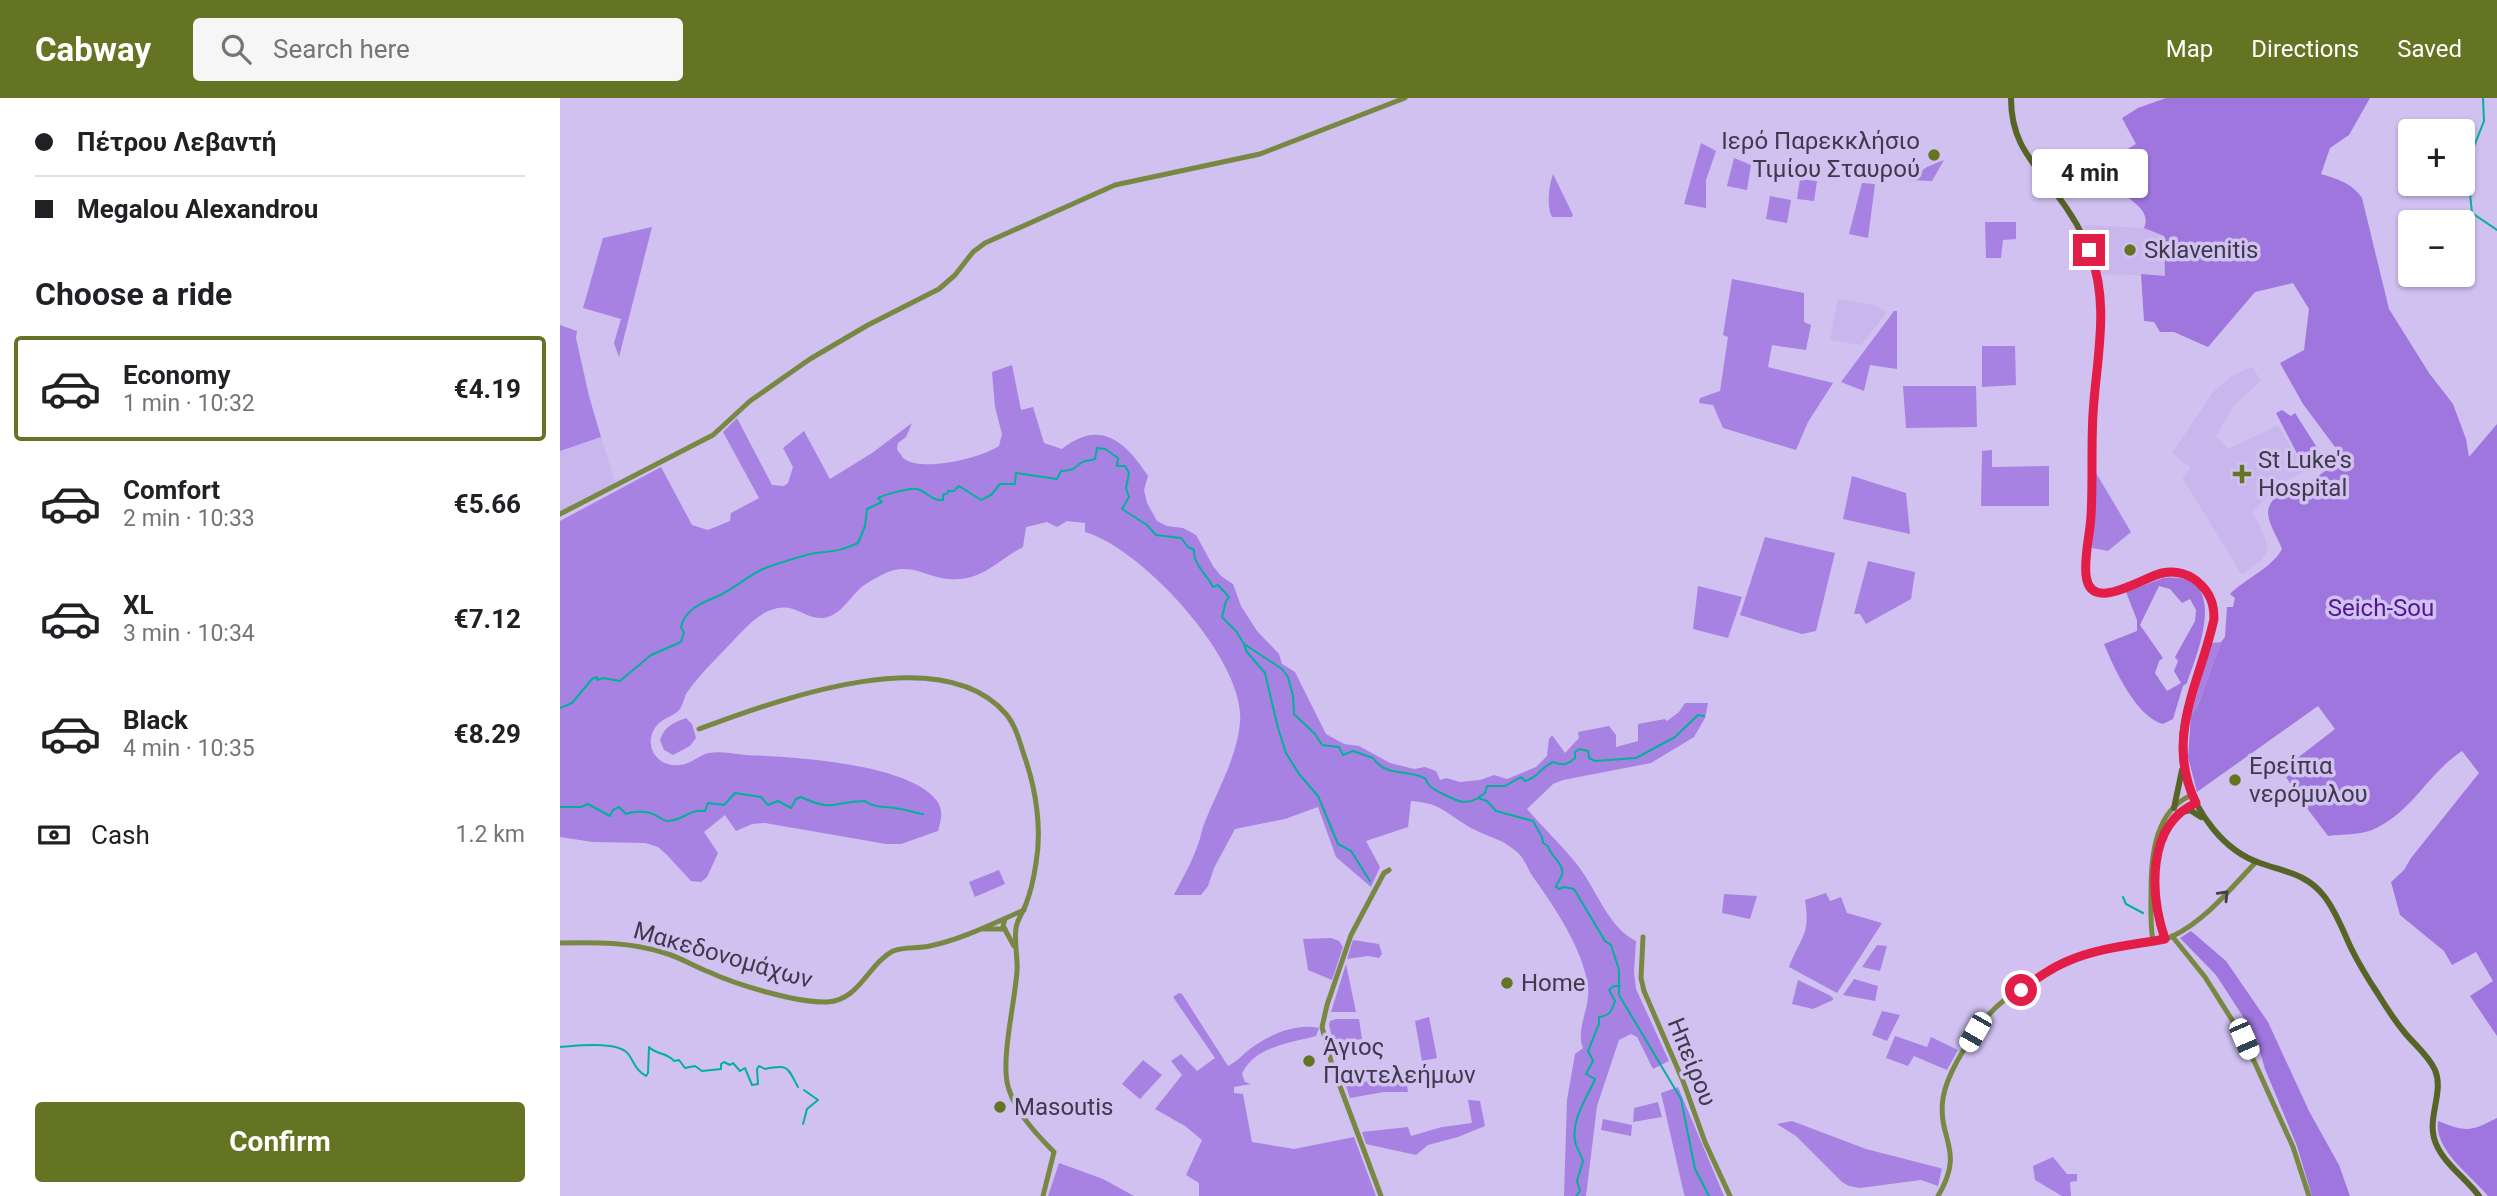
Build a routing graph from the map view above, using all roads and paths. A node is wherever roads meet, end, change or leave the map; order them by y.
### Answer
1 (1405, 98) edge
2 (2011, 98) edge
3 (560, 514) edge
4 (699, 729) dead end
5 (2183, 765) junction
6 (2192, 795) junction
7 (2196, 803) junction
8 (2176, 811) junction
9 (2213, 829) junction
10 (2256, 862) junction
11 (1388, 870) dead end
12 (1024, 910) junction
13 (1007, 918) junction
14 (1016, 926) junction
15 (981, 929) junction
16 (1006, 930) junction
17 (2172, 936) junction
18 (1643, 937) dead end
19 (2165, 939) junction
20 (2153, 941) junction
21 (560, 943) edge
22 (1016, 949) junction
23 (1043, 1196) edge
24 (1381, 1196) edge
25 (1730, 1196) edge
26 (1938, 1196) edge
27 (2309, 1196) edge
28 (2479, 1196) edge

1 - 3 street
2 - 5 main road
4 - 12 street
5 - 6 main road
5 - 8 main road
6 - 7 main road
6 - 8 street
7 - 8 street
7 - 9 main road
8 - 9 main road
8 - 19 street
8 - 20 street
9 - 10 main road
17 -> 10 street
10 - 28 main road
11 - 24 street
12 - 13 street, Μακεδονομάχων
12 - 14 street
13 - 14 street
13 - 15 street, Μακεδονομάχων
13 - 16 street
14 - 16 street
14 - 22 street
15 - 16 street, Μακεδονομάχων
15 - 21 street, Μακεδονομάχων
16 - 22 street
17 - 19 street
17 - 27 street
18 - 25 street, Ηπείρου
19 - 20 street
20 - 26 street
22 - 23 street

